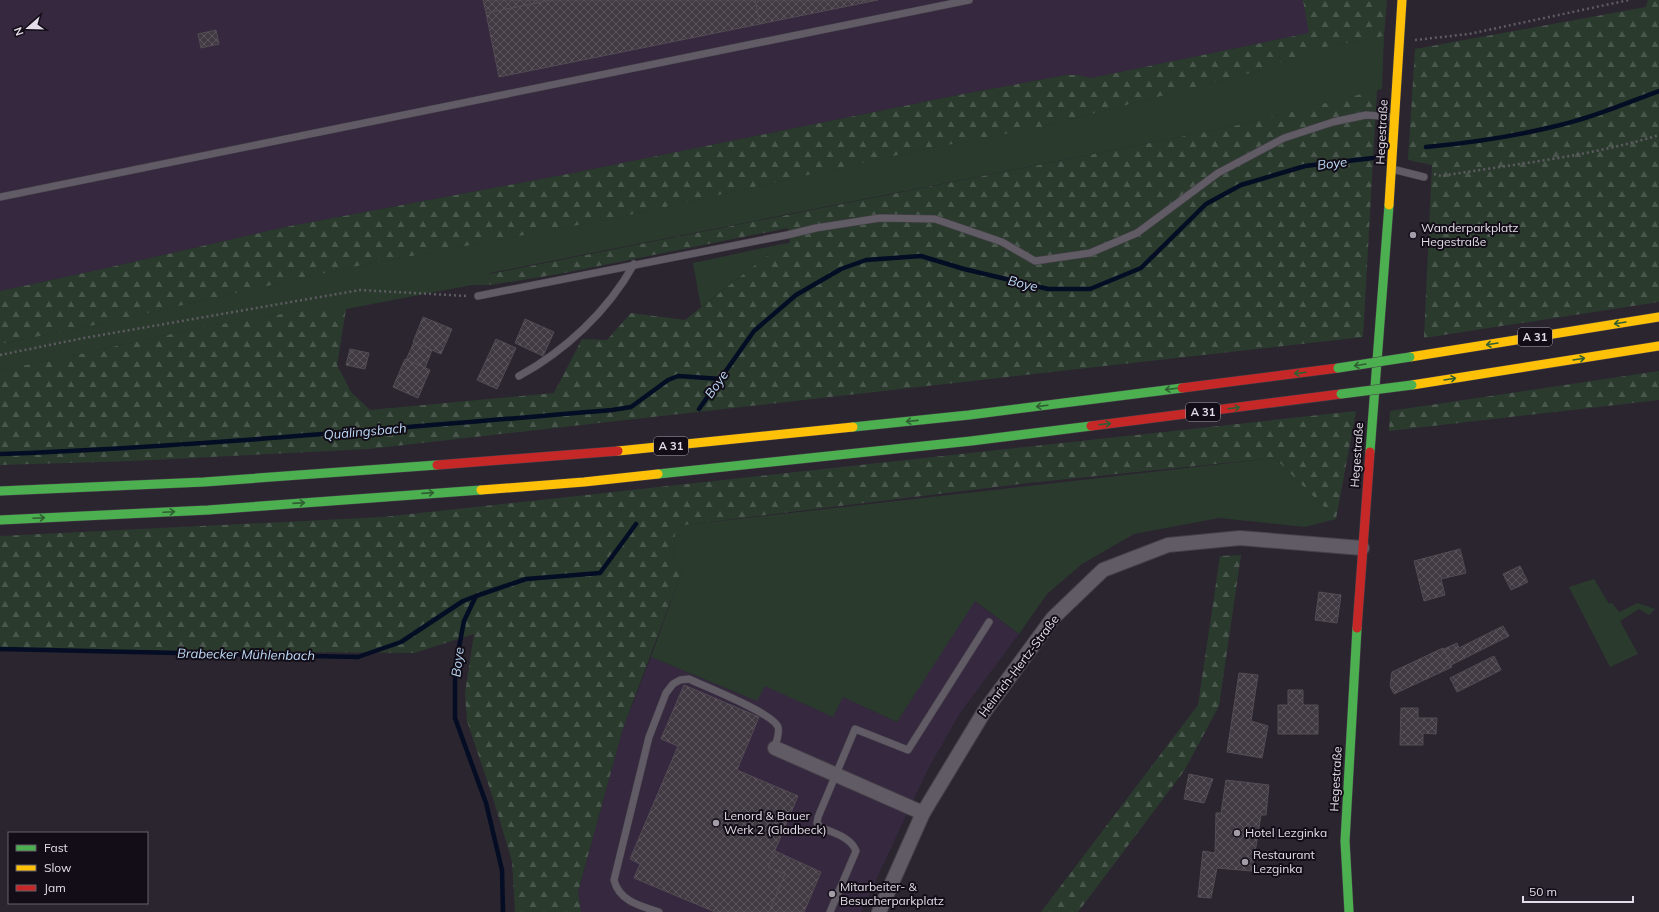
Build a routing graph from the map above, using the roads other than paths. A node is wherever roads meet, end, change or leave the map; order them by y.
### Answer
1 (969, 0) edge
2 (1402, 0) edge
3 (1394, 117) junction
4 (1392, 169) junction
5 (1426, 175) road end
6 (0, 197) edge
7 (634, 264) junction
8 (478, 296) road end
9 (1659, 317) edge
10 (1659, 346) edge
11 (519, 376) dead end
12 (0, 491) edge
13 (0, 520) edge
14 (1362, 548) junction
15 (989, 622) dead end
16 (775, 748) joint
17 (835, 774) junction
18 (923, 813) junction
19 (659, 912) edge
20 (830, 912) edge
21 (879, 912) edge
22 (1349, 912) edge

1 - 6 lane
2 - 3 main road, Hegestraße
3 - 4 main road, Hegestraße
3 - 7 lane
4 - 5 lane
4 - 14 main road, Hegestraße
7 - 8 lane
7 - 11 lane
9 -> 12 main road, A 31, bridge
13 -> 10 main road, A 31, bridge
14 - 18 street, Heinrich-Hertz-Straße
14 - 22 main road, Hegestraße
15 - 17 lane
16 - 17 street
16 - 19 lane
17 - 18 street
17 - 20 lane
18 - 21 street, Heinrich-Hertz-Straße

